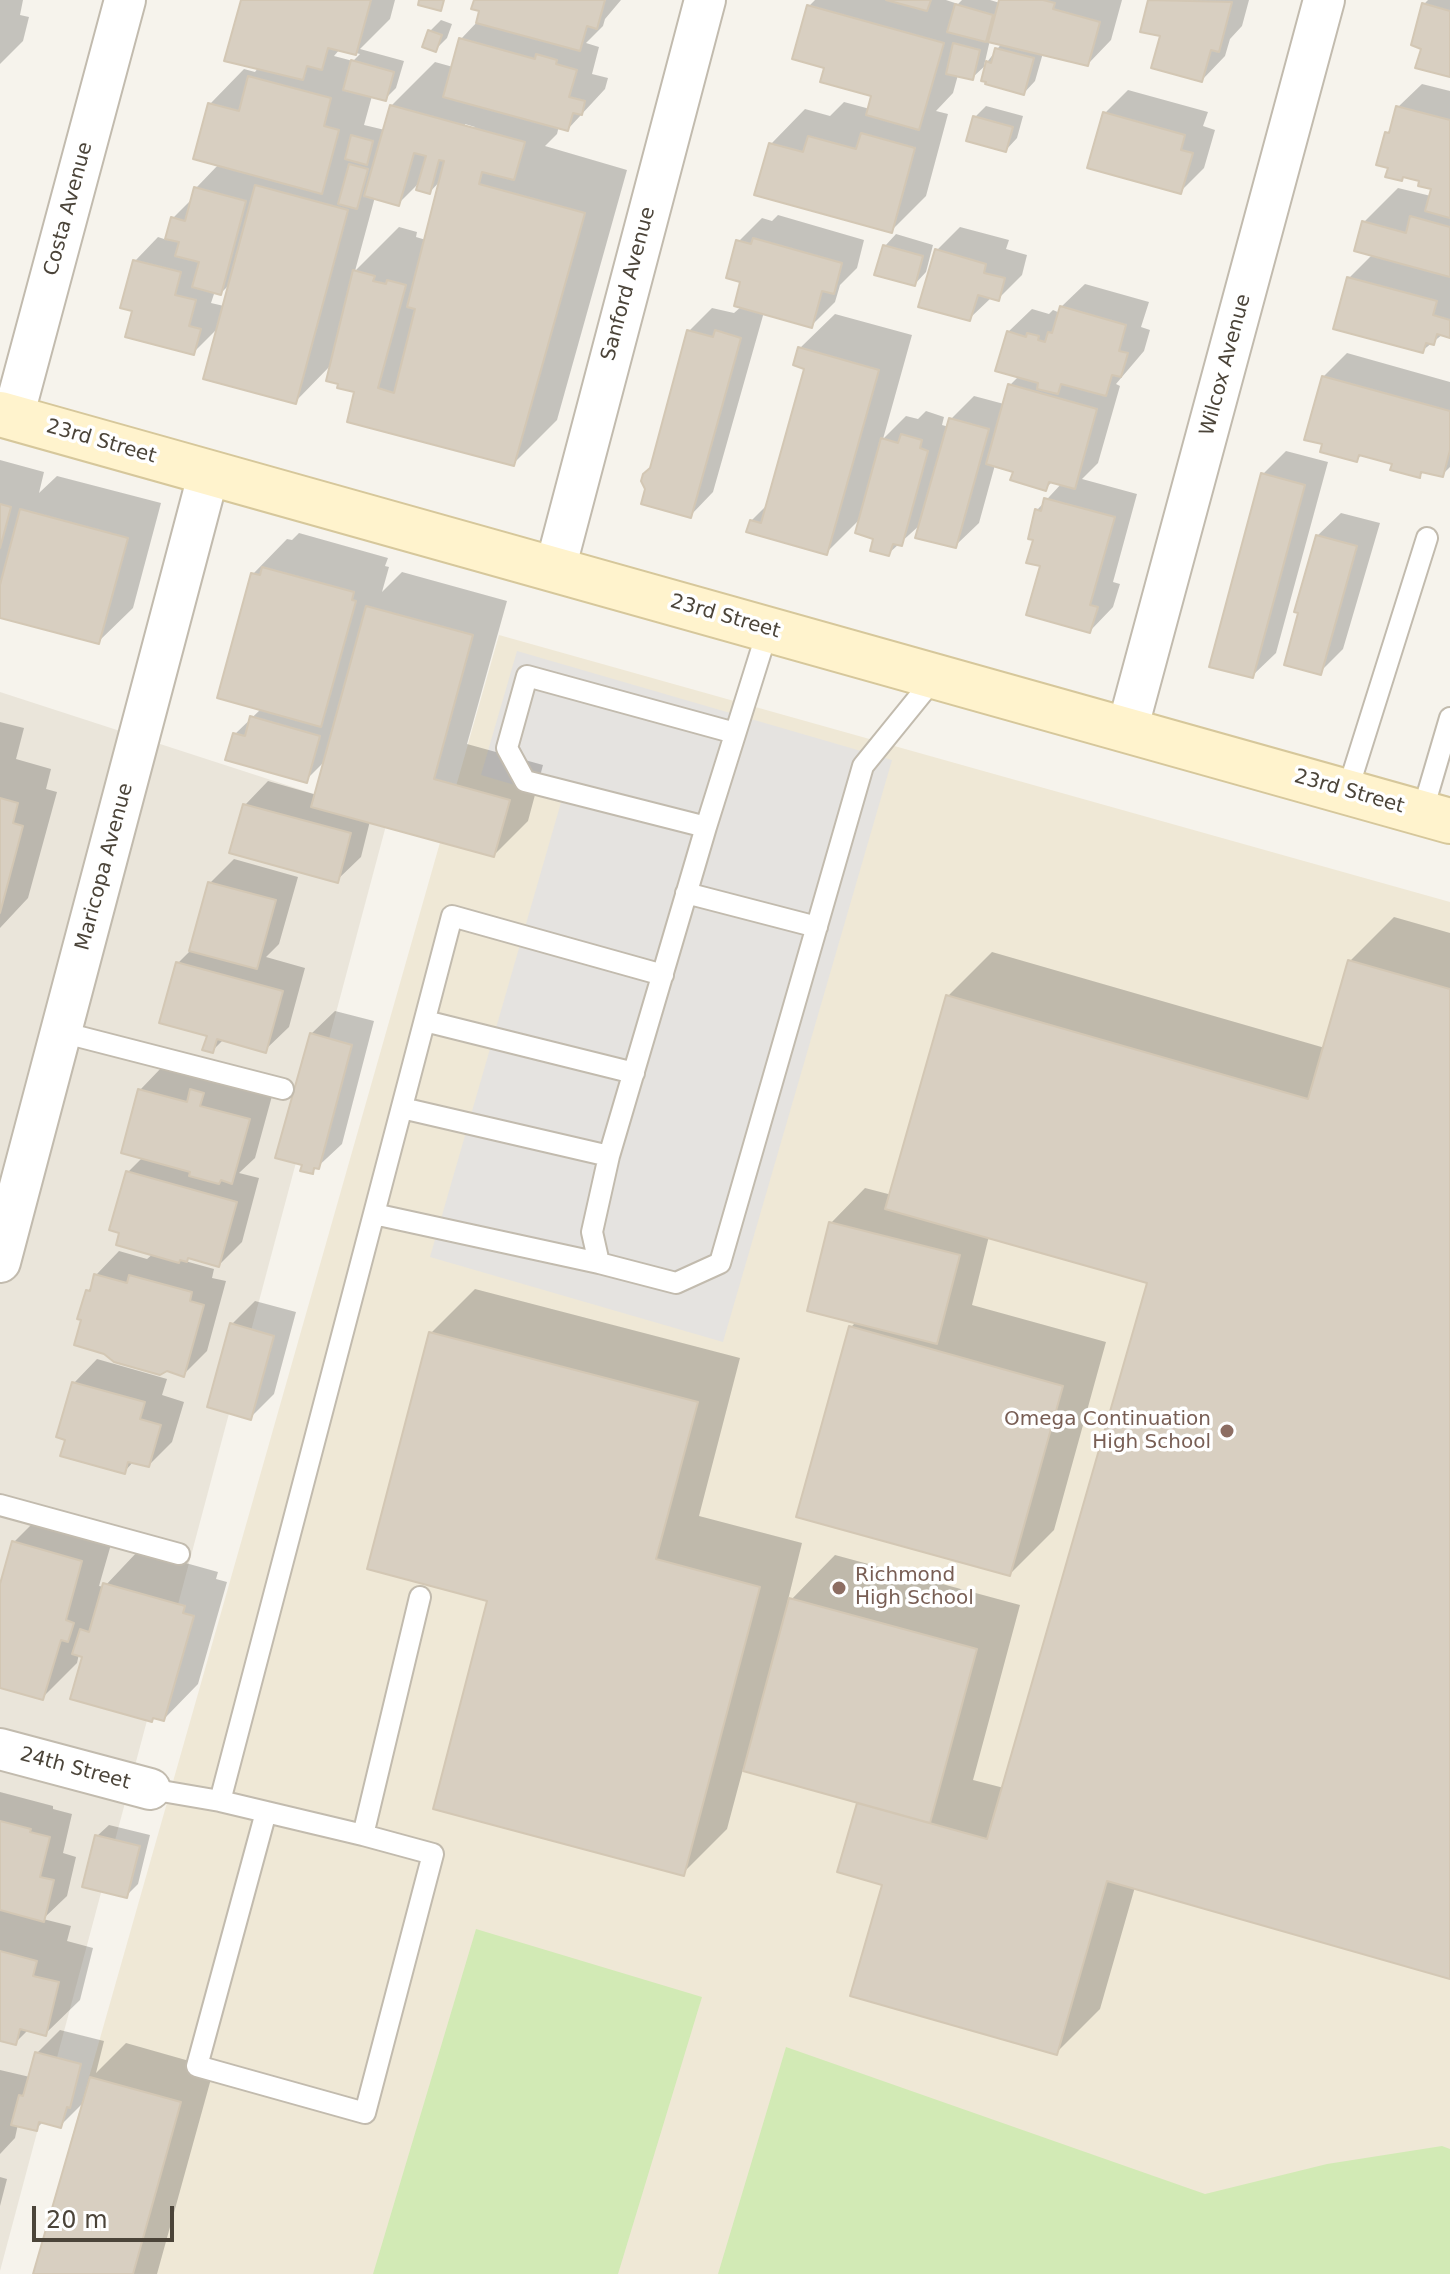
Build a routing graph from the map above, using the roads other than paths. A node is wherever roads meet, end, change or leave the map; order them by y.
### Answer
1 (125, 0) edge
2 (705, 0) edge
3 (1324, 0) edge
4 (6, 415) edge
5 (209, 472) junction
6 (1427, 538) dead end
7 (555, 569) junction
8 (768, 629) junction
9 (936, 676) junction
10 (1450, 718) edge
11 (1127, 730) junction
12 (735, 733) junction
13 (1347, 792) junction
14 (1436, 817) edge
15 (706, 827) junction
16 (686, 893) junction
17 (817, 927) junction
18 (663, 975) junction
19 (425, 1021) junction
20 (61, 1032) junction
21 (634, 1073) junction
22 (283, 1089) dead end
23 (402, 1108) junction
24 (609, 1156) junction
25 (374, 1214) junction
26 (0, 1262) edge
27 (599, 1263) junction
28 (0, 1505) edge
29 (179, 1554) dead end
30 (420, 1597) dead end
31 (0, 1749) edge
32 (150, 1789) joint
33 (220, 1801) junction
34 (266, 1812) junction
35 (363, 1835) junction

1 - 4 street, Costa Avenue
2 - 7 street, Sanford Avenue
3 - 11 street, Wilcox Avenue
4 - 5 main road, 23rd Street
5 - 7 main road, 23rd Street
5 - 20 street, Maricopa Avenue
6 - 13 lane
7 - 8 main road, 23rd Street
8 - 9 main road, 23rd Street
8 - 12 lane
9 - 11 main road, 23rd Street
9 - 17 lane
10 - 14 lane
11 - 13 main road, 23rd Street
12 - 15 lane
12 - 15 lane
13 - 14 main road, 23rd Street
15 - 16 lane
16 - 17 lane
16 - 18 lane
17 - 27 lane
18 - 19 lane
18 - 21 lane
19 - 21 lane
19 - 23 lane
20 - 22 lane
20 - 26 street, Maricopa Avenue
21 - 24 lane
23 - 24 lane
23 - 25 lane
24 - 27 lane
25 - 27 lane
25 - 33 lane
28 - 29 lane
30 - 35 lane
31 - 32 street, 24th Street
32 - 33 lane
33 - 34 lane
34 - 35 lane
34 - 35 lane

